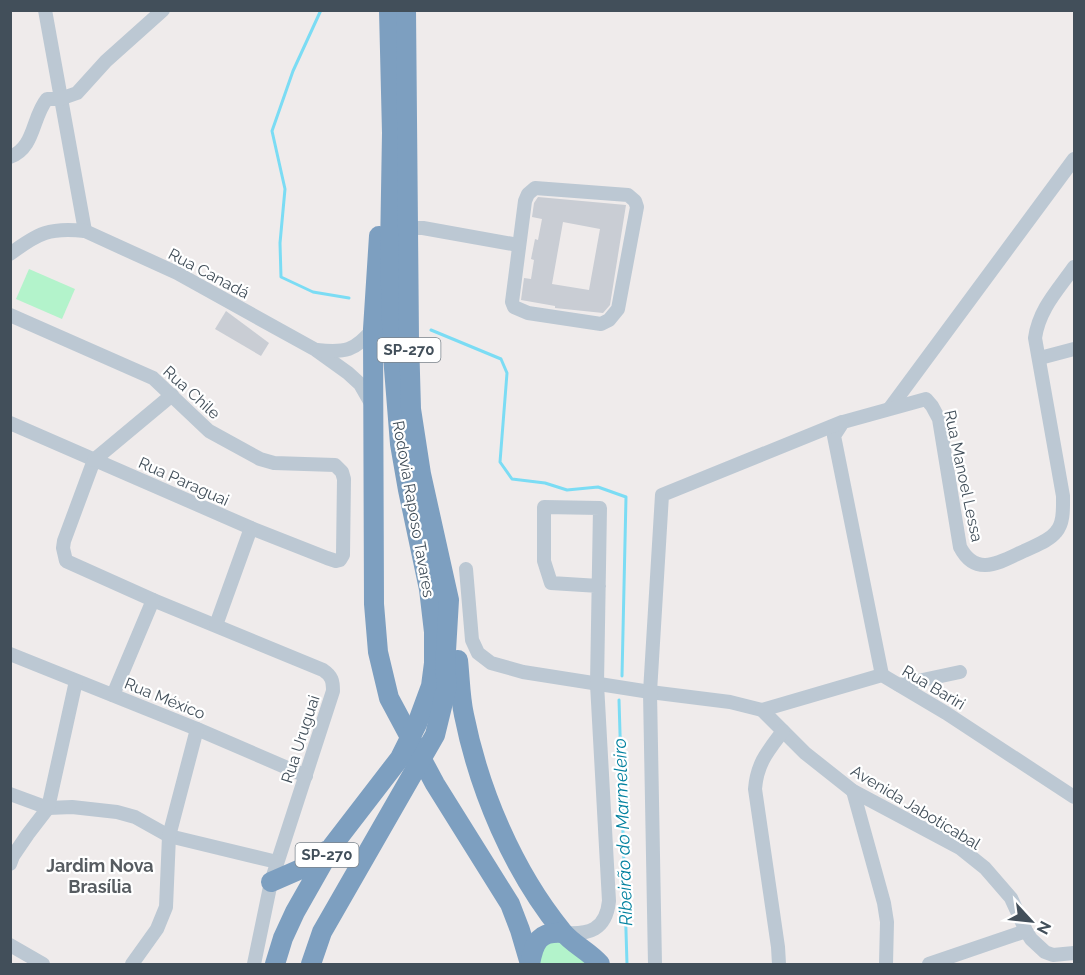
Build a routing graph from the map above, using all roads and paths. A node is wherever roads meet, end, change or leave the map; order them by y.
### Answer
1 (45, 10) edge
2 (163, 10) edge
3 (389, 10) edge
4 (406, 10) edge
5 (60, 99) junction
6 (392, 133) junction
7 (10, 157) edge
8 (1074, 159) edge
9 (408, 228) junction
10 (85, 231) junction
11 (518, 245) junction
12 (10, 254) edge
13 (1074, 267) edge
14 (10, 315) edge
15 (372, 329) junction
16 (1074, 349) edge
17 (316, 350) junction
18 (1040, 358) junction
19 (172, 395) junction
20 (373, 406) junction
21 (890, 408) junction
22 (843, 422) junction
23 (10, 423) edge
24 (94, 460) junction
25 (251, 528) junction
26 (343, 555) joint
27 (466, 569) dead end
28 (599, 586) junction
29 (153, 600) junction
30 (449, 600) junction
31 (216, 625) junction
32 (10, 654) edge
33 (960, 672) dead end
34 (882, 675) junction
35 (76, 681) junction
36 (597, 684) junction
37 (899, 685) junction
38 (439, 686) junction
39 (650, 692) junction
40 (113, 695) junction
41 (762, 710) junction
42 (197, 729) junction
43 (783, 731) junction
44 (306, 776) junction
45 (852, 791) junction
46 (10, 794) edge
47 (1074, 797) edge
48 (48, 808) junction
49 (169, 836) junction
50 (333, 845) junction
51 (277, 862) junction
52 (10, 864) edge
53 (271, 882) junction
54 (1026, 931) junction
55 (563, 933) junction
56 (10, 945) edge
57 (1074, 952) edge
58 (43, 964) edge
59 (132, 964) edge
60 (254, 964) edge
61 (275, 964) edge
62 (311, 964) edge
63 (530, 964) edge
64 (600, 964) edge
65 (655, 964) edge
66 (779, 964) edge
67 (886, 964) edge
68 (929, 964) edge

1 - 5 street
2 - 5 street
3 - 6 highway, Rodovia Raposo Tavares / SP-270
4 - 9 highway, Rodovia Raposo Tavares / SP-270
5 - 7 street
5 - 10 street
6 - 15 highway
6 - 38 highway, Rodovia Raposo Tavares / SP-270
8 - 21 street
9 - 11 street
9 - 30 highway, Rodovia Raposo Tavares / SP-270
10 - 12 street
10 - 17 street, Rua Canadá
11 - 11 street
13 - 18 street
14 - 19 street, Rua Chile
15 - 17 street
15 - 20 highway
16 - 18 street
17 - 20 street, Rua Canadá
18 - 21 street, Rua Manoel Lessa
19 - 24 street
19 - 26 street, Rua Chile
20 - 63 highway
21 - 22 street, Rua Manoel Lessa
22 - 34 street
22 - 39 street, Rua Manoel Lessa
23 - 24 street, Rua Paraguai
24 - 25 street, Rua Paraguai
24 - 29 street, Rua Uruguai
25 - 26 street, Rua Paraguai
25 - 31 street
27 - 36 street
28 - 28 street
28 - 36 street
29 - 31 street, Rua Uruguai
29 - 40 street
30 - 38 highway, Rodovia Raposo Tavares / SP-270
30 - 55 highway
31 - 44 street, Rua Uruguai
32 - 35 street, Rua México
33 - 37 street
34 - 37 street, Rua Bariri
34 - 41 street, Rua Bariri
35 - 40 street, Rua México
35 - 48 street
36 - 39 street
36 - 55 street
37 - 47 street, Rua Bariri
38 - 50 highway, Rodovia Raposo Tavares / SP-270
38 - 62 highway, Rodovia Raposo Tavares / SP-270
39 - 41 street
39 - 65 street
40 - 42 street, Rua México
41 - 43 street, Avenida Jaboticabal
42 - 44 street, Rua México
42 - 49 street
43 - 45 street, Avenida Jaboticabal
43 - 66 street
44 - 51 street, Rua Uruguai
45 - 54 street, Avenida Jaboticabal
45 - 67 street
46 - 48 street
48 - 49 street
48 - 52 street
49 - 51 street
49 - 59 street
50 - 53 highway
50 - 61 highway, Rodovia Raposo Tavares / SP-270
51 - 53 street, Rua Uruguai
53 - 60 street, Rua Uruguai
54 - 57 street, Avenida Jaboticabal
54 - 68 street
55 - 63 highway
55 - 64 highway
56 - 58 street

